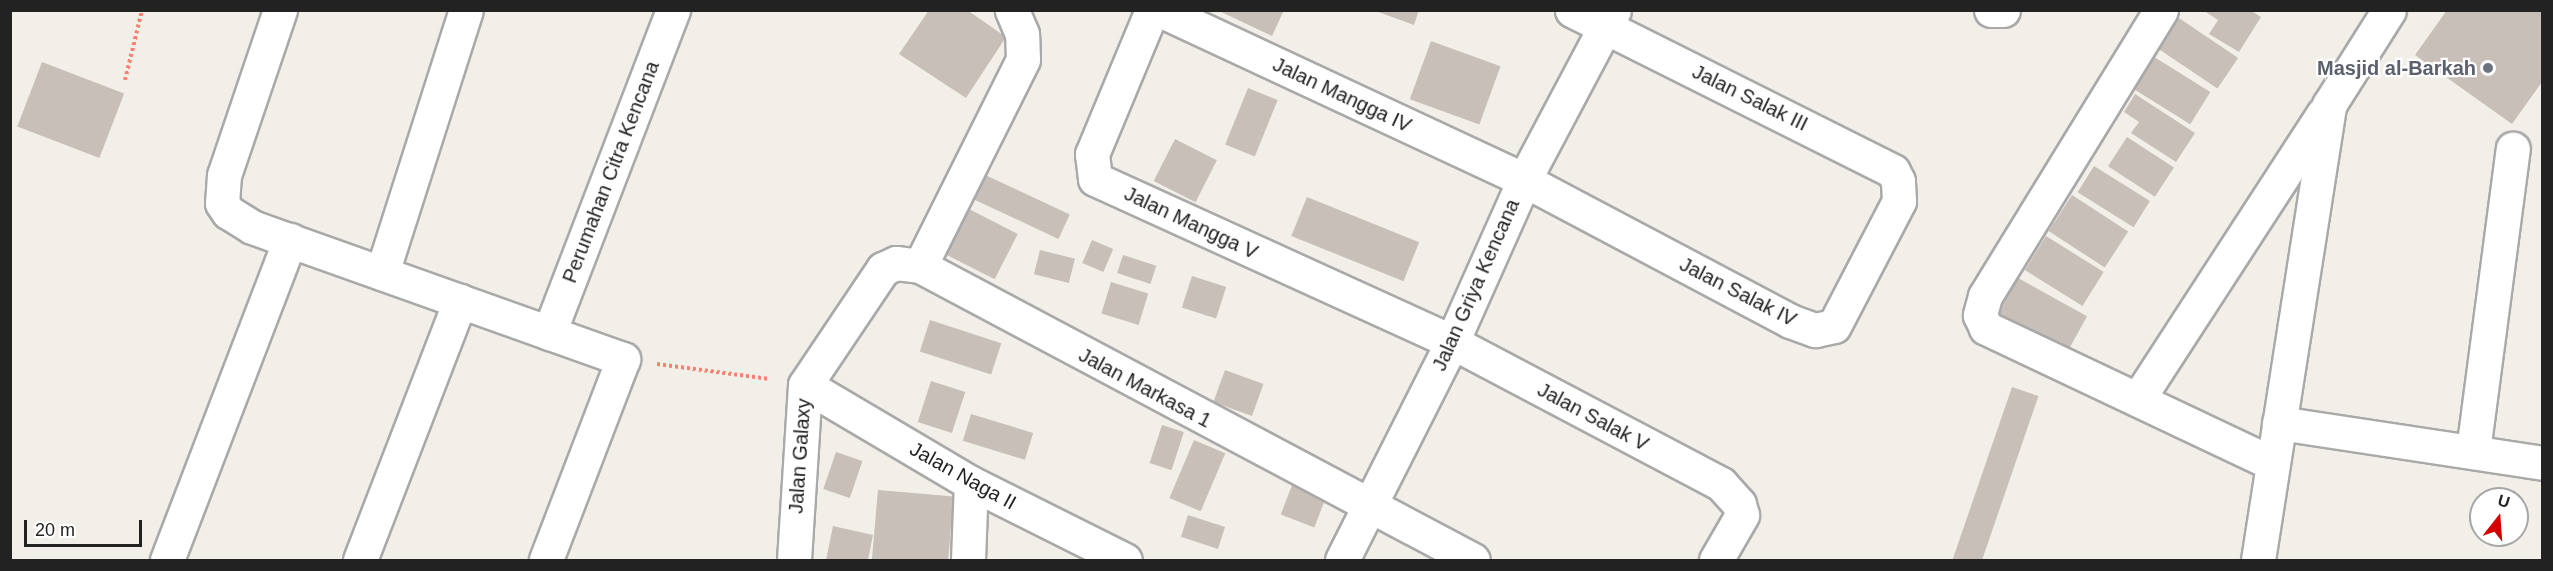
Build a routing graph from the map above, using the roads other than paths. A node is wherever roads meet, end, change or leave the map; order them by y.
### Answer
1 (280, 10) edge
2 (466, 10) edge
3 (673, 10) edge
4 (1012, 10) edge
5 (1152, 10) edge
6 (1160, 10) edge
7 (1572, 10) edge
8 (1991, 10) edge
9 (2003, 10) edge
10 (2161, 10) edge
11 (2389, 10) edge
12 (1610, 18) edge
13 (2329, 105) junction
14 (2513, 149) dead end
15 (1893, 171) joint
16 (1524, 180) junction
17 (290, 240) junction
18 (920, 266) junction
19 (382, 273) junction
20 (460, 301) junction
21 (549, 333) junction
22 (1452, 342) junction
23 (805, 384) junction
24 (2138, 399) junction
25 (2279, 423) junction
26 (2473, 451) junction
27 (2272, 463) junction
28 (2542, 463) edge
29 (971, 483) junction
30 (1371, 509) junction
31 (1078, 549) edge
32 (167, 561) edge
33 (360, 561) edge
34 (546, 561) edge
35 (794, 561) edge
36 (968, 561) edge
37 (1125, 561) edge
38 (1342, 561) edge
39 (1473, 561) edge
40 (1716, 561) edge
41 (2258, 561) edge

1 - 17 street
2 - 19 street
3 - 21 street, Perumahan Citra Kencana
4 - 18 street
5 - 22 street, Jalan Mangga V
6 - 16 street, Jalan Mangga IV
7 - 12 street, Jalan Salak III
8 - 9 street
10 - 24 street
11 - 13 street
12 - 15 street, Jalan Salak III
12 - 16 street, Jalan Griya Kencana
13 - 24 street
13 - 25 street
14 - 26 street
15 - 16 street, Jalan Salak IV
16 - 22 street, Jalan Griya Kencana
17 - 19 street
17 - 32 street
18 - 23 street, Jalan Galaxy
18 - 30 street, Jalan Markasa 1
19 - 20 street
20 - 21 street
20 - 33 street
21 - 34 street
22 - 30 street, Jalan Griya Kencana
22 - 40 street, Jalan Salak V
23 - 29 street, Jalan Naga II
23 - 35 street, Jalan Galaxy
24 - 27 street
25 - 26 street
25 - 27 street
26 - 28 street
27 - 41 street
29 - 31 street, Jalan Naga II
29 - 36 street
30 - 38 street, Jalan Griya Kencana
30 - 39 street, Jalan Markasa 1
31 - 37 street, Jalan Naga II

